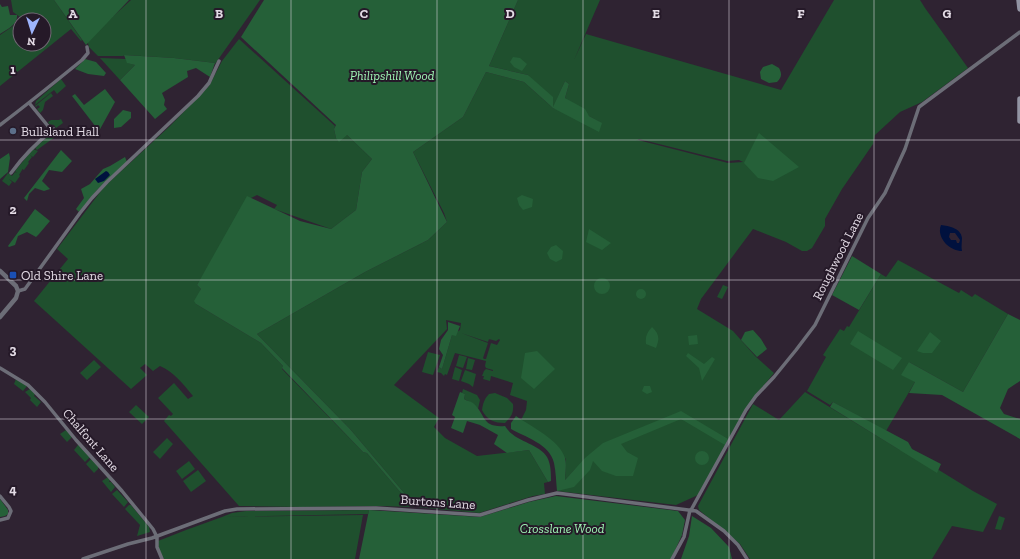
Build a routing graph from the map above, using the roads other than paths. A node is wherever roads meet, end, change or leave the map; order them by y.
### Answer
1 (1019, 0) edge
2 (1020, 9) edge
3 (1020, 32) edge
4 (87, 47) dead end
5 (219, 61) dead end
6 (1020, 99) edge
7 (30, 104) junction
8 (1020, 121) edge
9 (0, 125) edge
10 (11, 171) dead end
11 (0, 271) edge
12 (18, 291) junction
13 (0, 317) edge
14 (0, 368) edge
15 (0, 496) edge
16 (691, 510) junction
17 (0, 520) edge
18 (156, 537) junction
19 (83, 559) edge
20 (162, 559) edge
21 (672, 559) edge
22 (747, 559) edge

1 - 2 main road
3 - 16 street, Roughwood Lane
4 - 7 street
5 - 12 street
6 - 8 main road
7 - 9 street
7 - 10 street
11 - 12 street
12 - 13 street
14 - 18 street, Chalfont Lane
15 - 17 street
16 - 18 street, Burtons Lane
16 - 21 street, Roughwood Lane
16 - 22 street, Burtons Lane
18 - 19 street, Burtons Lane
18 - 20 street, Chalfont Lane

